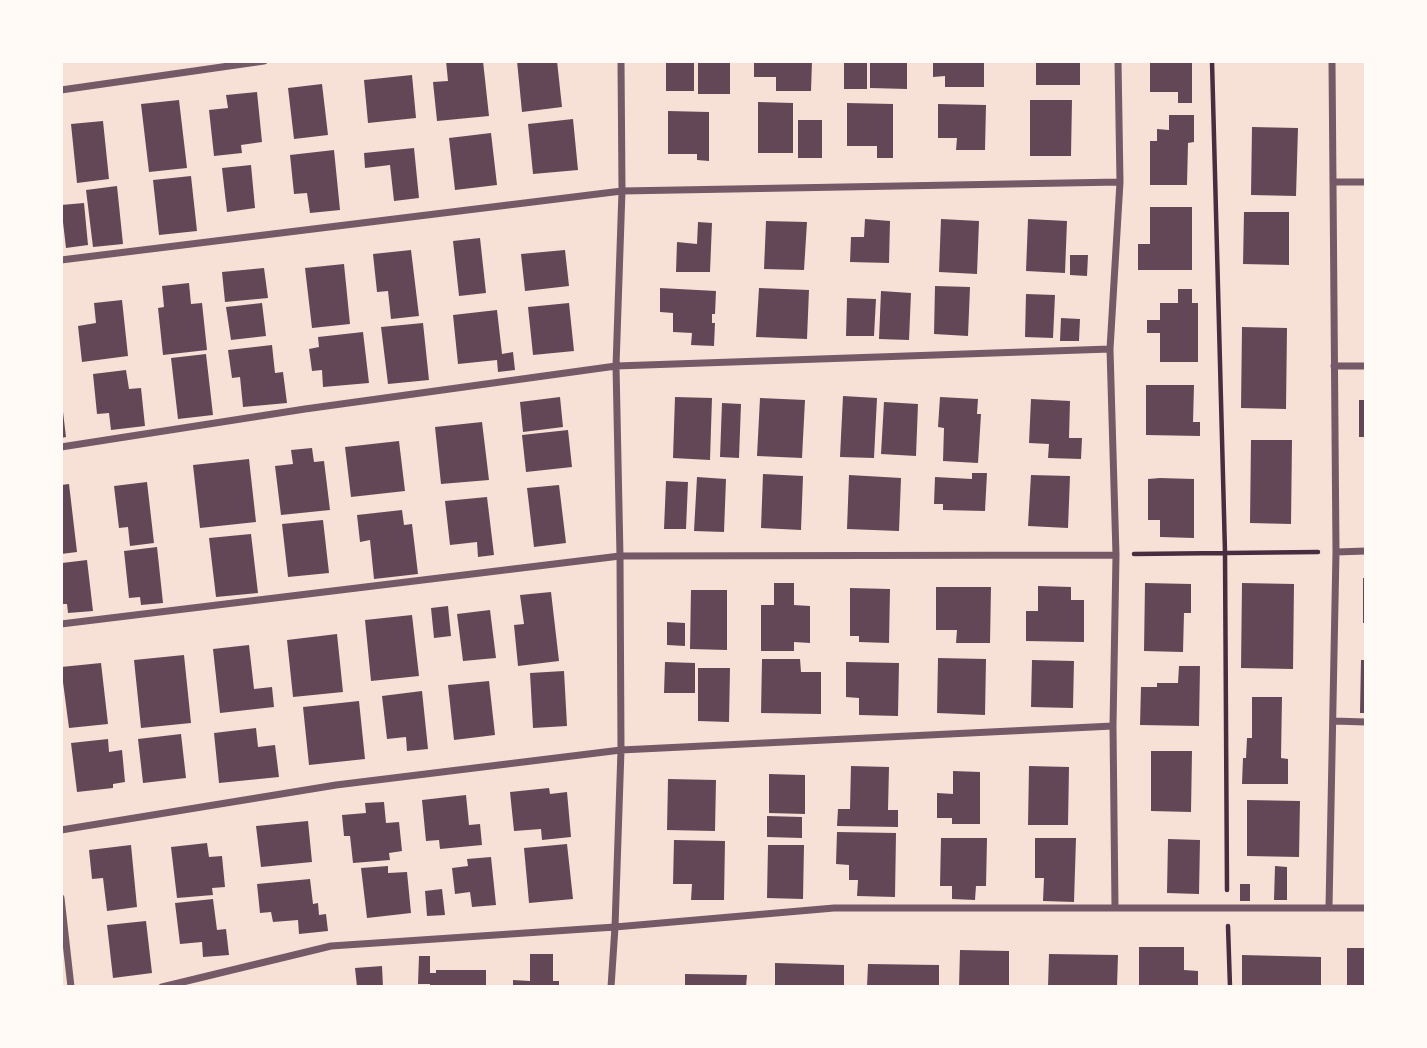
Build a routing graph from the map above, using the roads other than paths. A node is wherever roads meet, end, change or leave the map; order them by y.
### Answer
1 (264, 61) edge
2 (621, 61) edge
3 (1118, 61) edge
4 (1332, 61) edge
5 (61, 90) edge
6 (1120, 182) junction
7 (1333, 182) junction
8 (1366, 182) edge
9 (622, 191) junction
10 (61, 260) edge
11 (1110, 349) junction
12 (616, 366) junction
13 (1334, 366) junction
14 (1366, 366) edge
15 (61, 447) edge
16 (1366, 551) edge
17 (1336, 552) junction
18 (1116, 555) junction
19 (620, 556) junction
20 (61, 624) edge
21 (1333, 721) junction
22 (1366, 722) edge
23 (1113, 726) junction
24 (621, 750) junction
25 (61, 830) edge
26 (61, 898) edge
27 (1115, 908) junction
28 (1329, 908) junction
29 (1366, 908) edge
30 (615, 927) junction
31 (71, 987) edge
32 (162, 987) edge
33 (611, 987) edge

1 - 5 street
2 - 9 street
3 - 6 street
4 - 7 street
6 - 9 street
6 - 11 street
7 - 8 street
7 - 13 street
9 - 10 street
9 - 12 street
11 - 12 street
11 - 18 street
12 - 15 street
12 - 19 street
13 - 14 street
13 - 17 street
16 - 17 street
17 - 21 street
18 - 19 street
18 - 23 street
19 - 20 street
19 - 24 street
21 - 22 street
21 - 28 street
23 - 24 street
23 - 27 street
24 - 25 street
24 - 30 street
26 - 31 street
27 - 28 street
27 - 30 street
28 - 29 street
30 - 32 street
30 - 33 street

